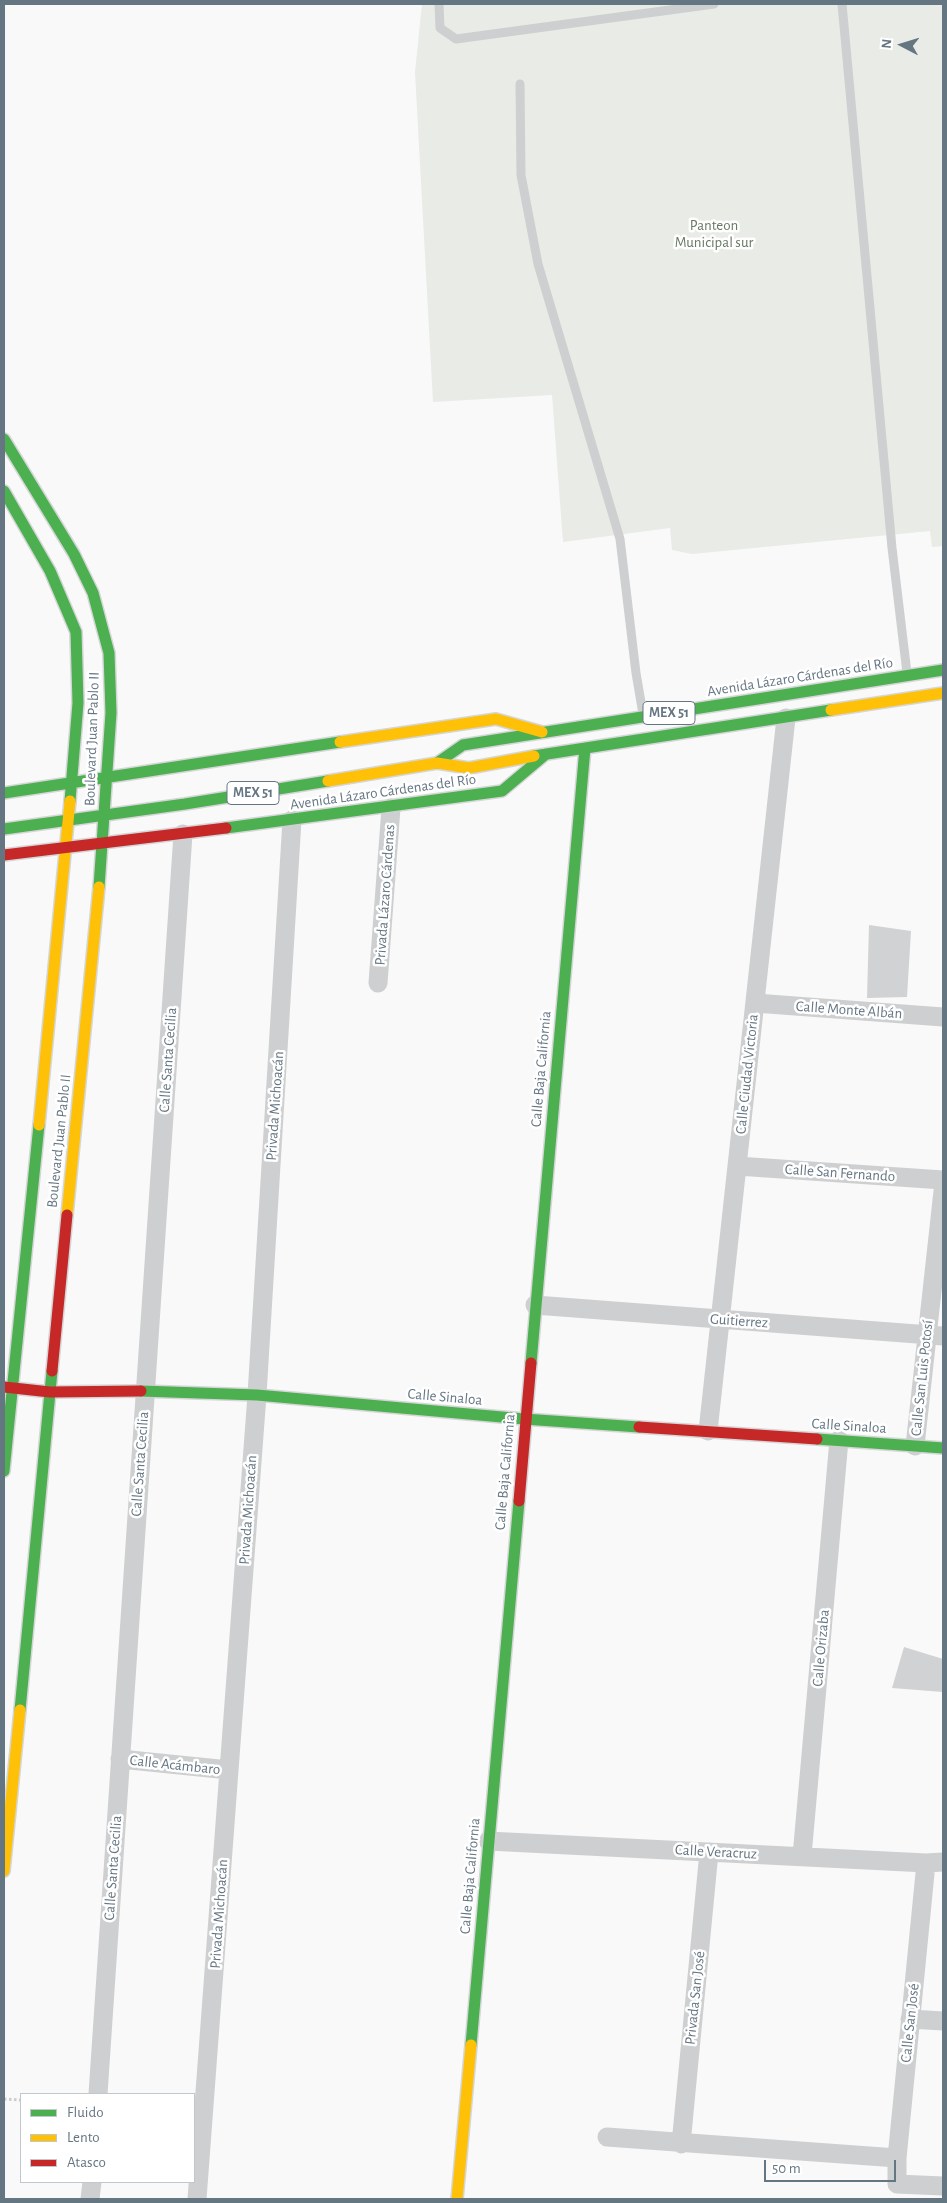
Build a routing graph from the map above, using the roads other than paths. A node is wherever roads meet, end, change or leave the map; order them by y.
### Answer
1 (438, 4) edge
2 (714, 4) edge
3 (842, 4) edge
4 (520, 84) dead end
5 (4, 439) edge
6 (4, 491) edge
7 (943, 670) edge
8 (908, 687) junction
9 (943, 693) edge
10 (644, 716) junction
11 (786, 718) junction
12 (542, 732) junction
13 (585, 748) junction
14 (546, 754) junction
15 (437, 763) junction
16 (108, 776) junction
17 (72, 783) junction
18 (4, 793) edge
19 (391, 808) junction
20 (105, 815) junction
21 (68, 819) junction
22 (292, 820) junction
23 (4, 829) edge
24 (183, 834) junction
25 (103, 844) junction
26 (66, 848) junction
27 (4, 855) edge
28 (378, 983) dead end
29 (755, 1004) junction
30 (943, 1017) edge
31 (737, 1166) junction
32 (943, 1180) edge
33 (943, 1191) edge
34 (535, 1305) junction
35 (720, 1319) junction
36 (935, 1335) edge
37 (8, 1387) edge
38 (145, 1391) junction
39 (50, 1392) junction
40 (257, 1395) junction
41 (524, 1418) junction
42 (708, 1431) junction
43 (839, 1440) junction
44 (915, 1446) junction
45 (943, 1448) edge
46 (4, 1471) edge
47 (120, 1759) junction
48 (229, 1770) junction
49 (488, 1841) junction
50 (709, 1852) junction
51 (802, 1856) junction
52 (935, 1862) edge
53 (4, 1871) edge
54 (910, 2019) junction
55 (943, 2021) edge
56 (98, 2093) edge
57 (199, 2101) edge
58 (607, 2137) dead end
59 (681, 2144) junction
60 (897, 2158) junction
61 (92, 2183) edge
62 (943, 2186) edge
63 (90, 2199) edge
64 (197, 2199) edge
65 (457, 2199) edge

1 - 2 lane
3 - 8 lane
4 - 10 lane
5 - 16 main road, Boulevard Juan Pablo II
6 - 17 main road, Boulevard Juan Pablo II
7 - 8 main road, Avenida Lázaro Cárdenas del Río / MEX 51
8 - 9 main road, Avenida Lázaro Cárdenas del Río / MEX 51
8 - 10 main road, Avenida Lázaro Cárdenas del Río / MEX 51
8 - 11 main road, Avenida Lázaro Cárdenas del Río / MEX 51
10 - 12 main road, Avenida Lázaro Cárdenas del Río / MEX 51
11 - 13 main road, Avenida Lázaro Cárdenas del Río / MEX 51
11 - 29 street, Calle Ciudad Victoria
12 - 15 main road, Avenida Lázaro Cárdenas del Río / MEX 51
12 - 16 main road, Avenida Lázaro Cárdenas del Río
13 - 14 main road, Avenida Lázaro Cárdenas del Río / MEX 51
13 - 34 main road, Calle Baja California
14 - 15 main road, Avenida Lázaro Cárdenas del Río / MEX 51
14 - 19 main road, Avenida Lázaro Cárdenas del Río
15 - 20 main road, Avenida Lázaro Cárdenas del Río / MEX 51
16 - 17 main road, Avenida Lázaro Cárdenas del Río
16 - 20 main road, Boulevard Juan Pablo II
17 - 18 main road, Avenida Lázaro Cárdenas del Río
17 - 21 main road, Boulevard Juan Pablo II
19 - 22 main road, Avenida Lázaro Cárdenas del Río
19 - 28 street, Privada Lázaro Cárdenas
20 - 21 main road, Avenida Lázaro Cárdenas del Río / MEX 51
20 - 25 main road, Boulevard Juan Pablo II
21 - 23 main road, Avenida Lázaro Cárdenas del Río / MEX 51
21 - 26 main road, Boulevard Juan Pablo II
22 - 24 main road, Avenida Lázaro Cárdenas del Río
22 - 40 street, Privada Michoacán
24 - 25 main road, Avenida Lázaro Cárdenas del Río
24 - 38 street, Calle Santa Cecilia
25 - 26 main road, Avenida Lázaro Cárdenas del Río
25 - 39 main road, Boulevard Juan Pablo II
26 - 27 main road, Avenida Lázaro Cárdenas del Río
26 - 37 main road, Boulevard Juan Pablo II
29 - 30 street, Calle Monte Albán
29 - 31 street, Calle Ciudad Victoria
31 - 32 street, Calle San Fernando
31 - 35 street, Calle Ciudad Victoria
33 - 36 street, Calle San Luis Potosí
34 - 35 street, Guitierrez
34 - 41 main road, Calle Baja California
35 - 36 street, Guitierrez
35 - 42 street, Calle Ciudad Victoria
36 - 44 street, Calle San Luis Potosí
37 - 39 main road, Calle Sinaloa
37 - 46 main road, Boulevard Juan Pablo II
38 - 39 main road, Calle Sinaloa
38 - 40 main road, Calle Sinaloa
38 - 47 street, Calle Santa Cecilia
39 - 53 main road, Boulevard Juan Pablo II
40 - 41 main road, Calle Sinaloa
40 - 48 street, Privada Michoacán
41 - 42 main road, Calle Sinaloa
41 - 49 main road, Calle Baja California
42 - 43 main road, Calle Sinaloa
43 - 44 main road, Calle Sinaloa
43 - 51 street, Calle Orizaba
44 - 45 main road, Calle Sinaloa
47 - 48 street, Calle Acámbaro
47 - 56 street, Calle Santa Cecilia
48 - 57 street, Privada Michoacán
49 - 50 street, Calle Veracruz
49 - 65 main road, Calle Baja California
50 - 51 street, Calle Veracruz
50 - 59 street, Privada San José
51 - 52 street, Calle Veracruz
52 - 54 street, Calle San José
54 - 55 street
54 - 60 street, Calle San José
57 - 64 street, Privada Michoacán
58 - 59 street
59 - 60 street
60 - 62 street, Calle San José
61 - 63 street

